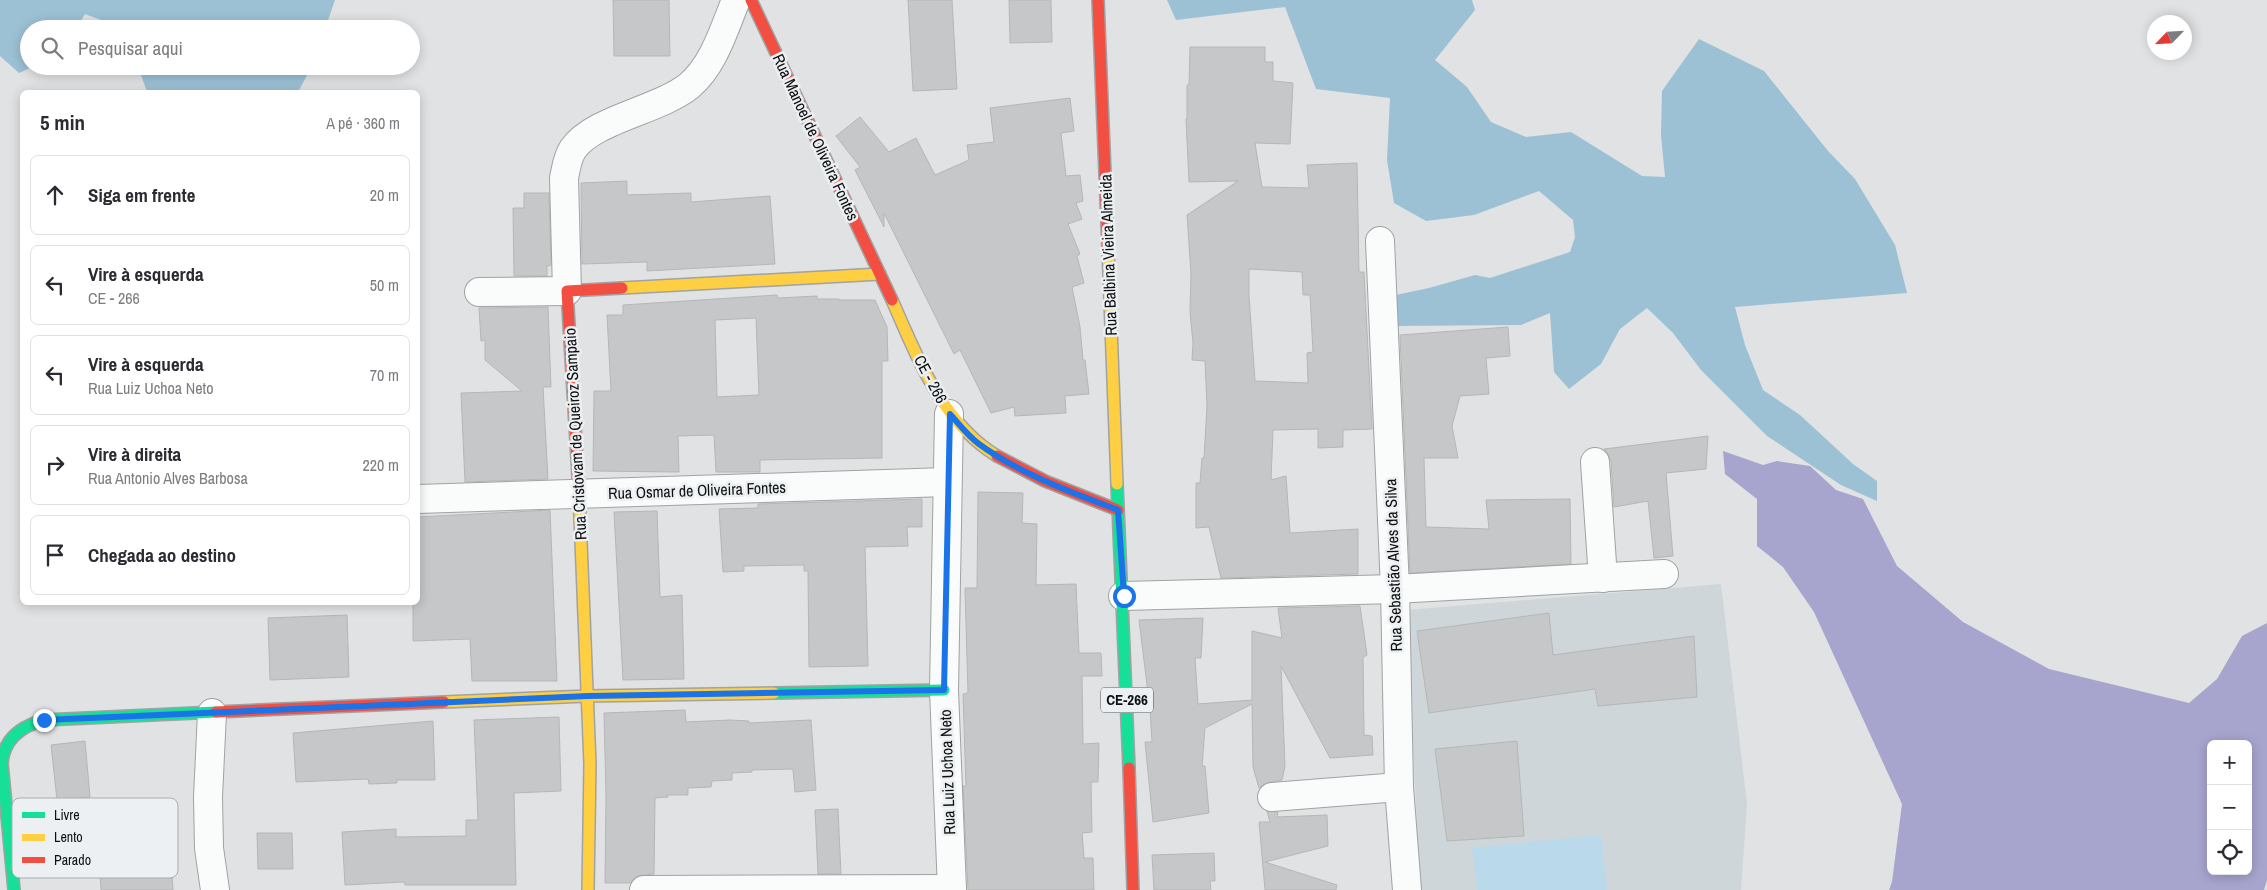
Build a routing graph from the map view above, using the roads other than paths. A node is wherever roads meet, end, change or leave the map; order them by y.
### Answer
1 (736, 0) edge
2 (752, 0) edge
3 (1098, 0) edge
4 (1380, 241) dead end
5 (880, 274) junction
6 (567, 291) junction
7 (479, 292) dead end
8 (950, 414) junction
9 (1595, 462) dead end
10 (948, 482) junction
11 (579, 494) junction
12 (420, 499) edge
13 (1118, 510) junction
14 (1664, 574) dead end
15 (1604, 578) junction
16 (1395, 589) junction
17 (1124, 596) junction
18 (944, 690) junction
19 (588, 696) junction
20 (212, 713) junction
21 (1399, 787) junction
22 (1272, 797) dead end
23 (12, 873) edge
24 (952, 889) edge
25 (215, 890) edge
26 (588, 890) edge
27 (644, 890) edge
28 (1133, 890) edge
29 (1407, 890) edge

1 - 6 street
2 - 5 street, Rua Manoel de Oliveira Fontes
3 - 13 street, Rua Balbina Vieira Almeida
4 - 16 street, Rua Sebastião Alves da Silva
5 - 6 street
5 - 8 street, CE - 266
6 - 7 street
6 - 11 street, Rua Cristovam de Queiroz Sampaio
8 - 10 street, Rua Luiz Uchoa Neto
8 - 13 street, CE - 266
9 - 15 street
10 - 11 street, Rua Osmar de Oliveira Fontes
10 - 18 street, Rua Luiz Uchoa Neto
11 - 12 street, Rua Osmar de Oliveira Fontes
11 - 19 street, Rua Cristovam de Queiroz Sampaio
13 - 17 street, CE-266
14 - 15 street
15 - 16 street
16 - 17 street
16 - 21 street, Rua Sebastião Alves da Silva
17 - 28 street, CE-266
18 - 19 street
18 - 24 street, Rua Luiz Uchoa Neto
19 - 20 street
19 - 26 street, Rua Cristovam de Queiroz Sampaio
20 - 23 street
20 - 25 street
21 - 22 street
21 - 29 street, Rua Sebastião Alves da Silva
24 - 27 street

